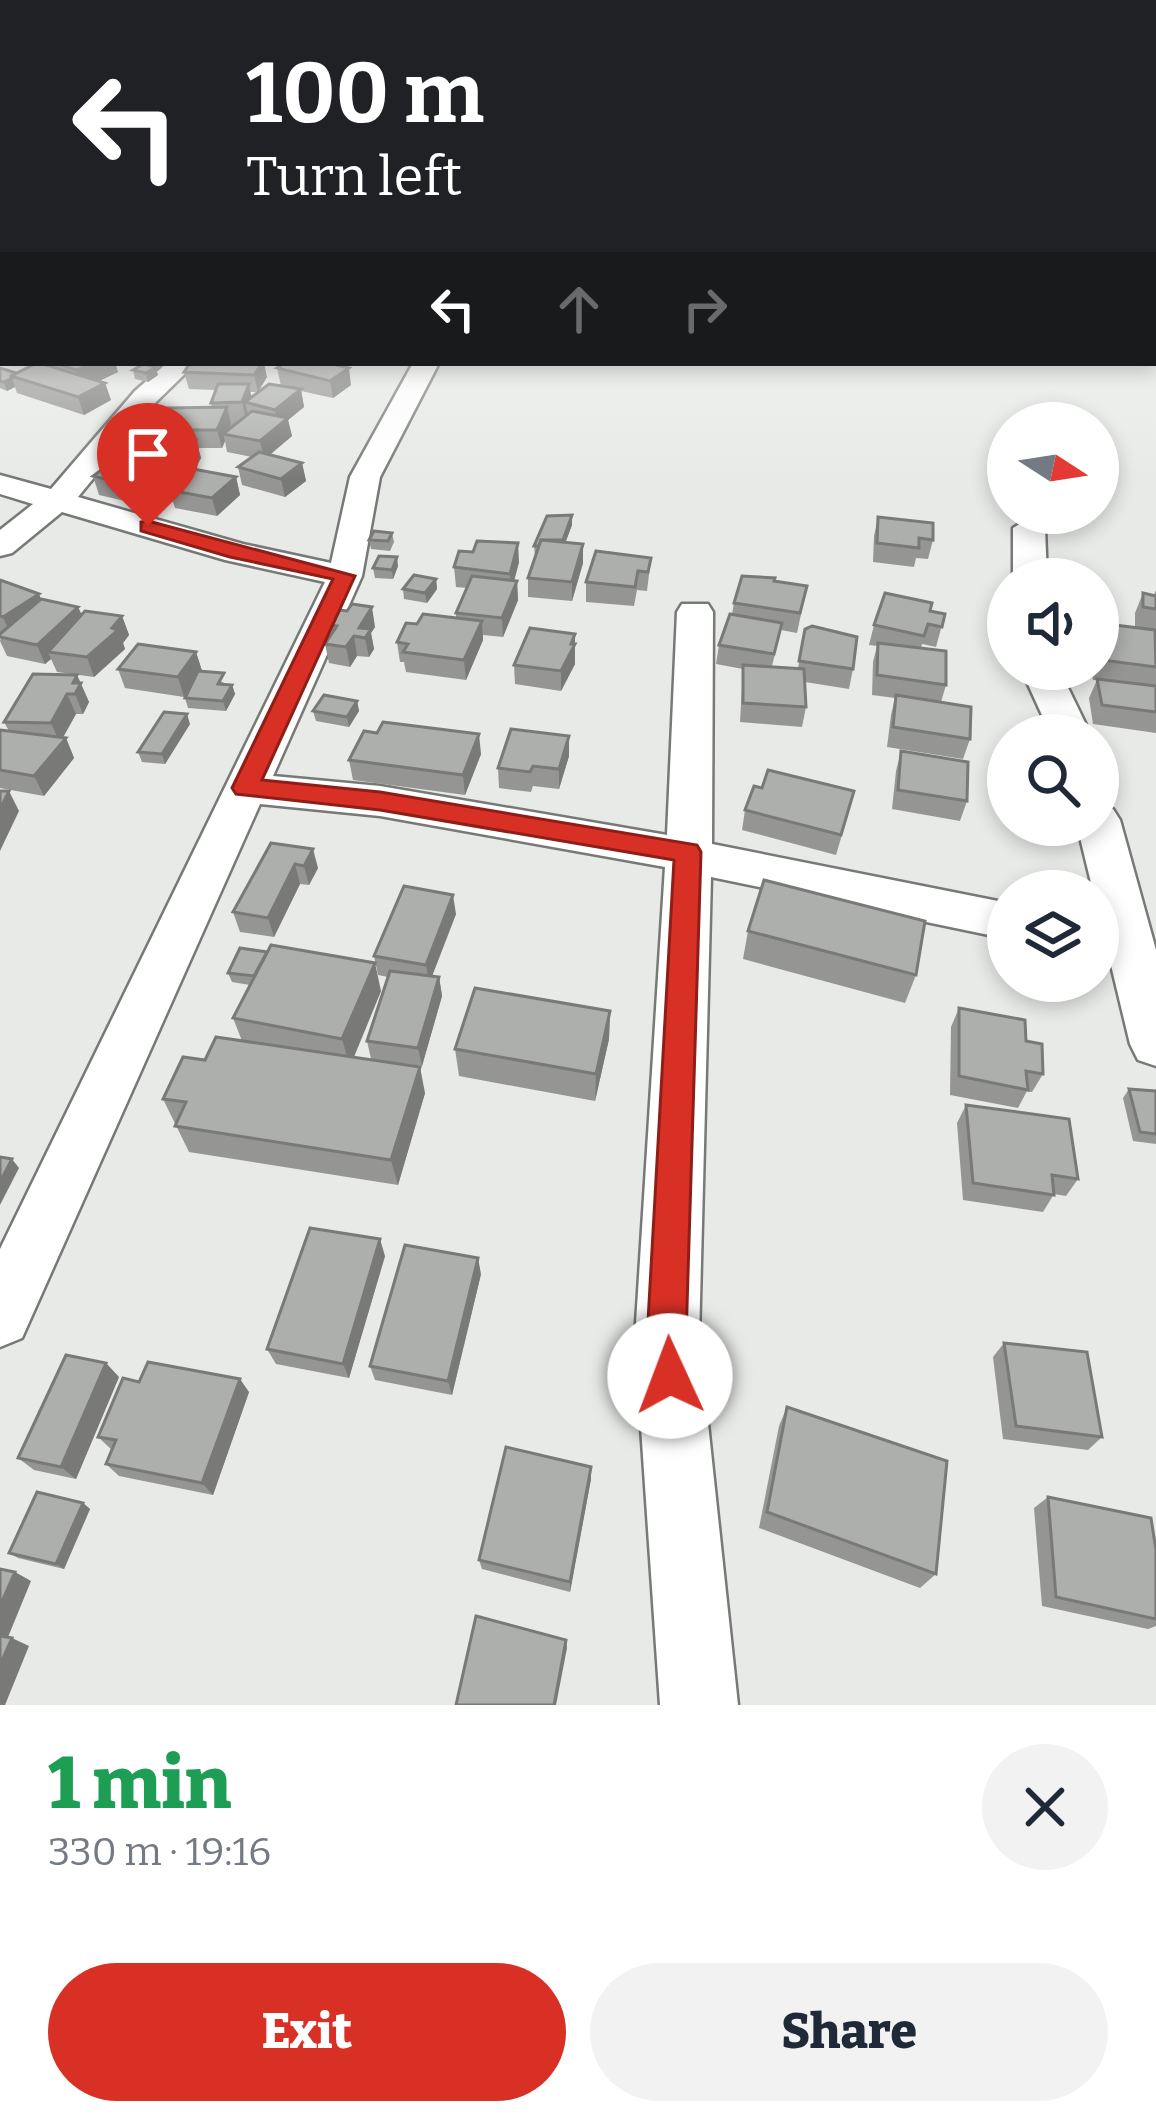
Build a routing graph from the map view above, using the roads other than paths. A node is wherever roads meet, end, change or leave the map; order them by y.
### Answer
1 (180, 366) edge
2 (423, 366) edge
3 (0, 484) edge
4 (58, 500) junction
5 (0, 546) edge
6 (345, 576) junction
7 (695, 612) dead end
8 (245, 788) junction
9 (1104, 846) edge
10 (688, 852) junction
11 (987, 917) edge
12 (1127, 944) edge
13 (1156, 1044) edge
14 (0, 1316) edge
15 (699, 1705) edge

1 - 4 street
2 - 6 street
3 - 4 street
4 - 5 street
4 - 6 street
6 - 8 street
7 - 10 street
8 - 10 street
8 - 14 street
9 - 12 street
10 - 11 street
10 - 15 street
12 - 13 street

